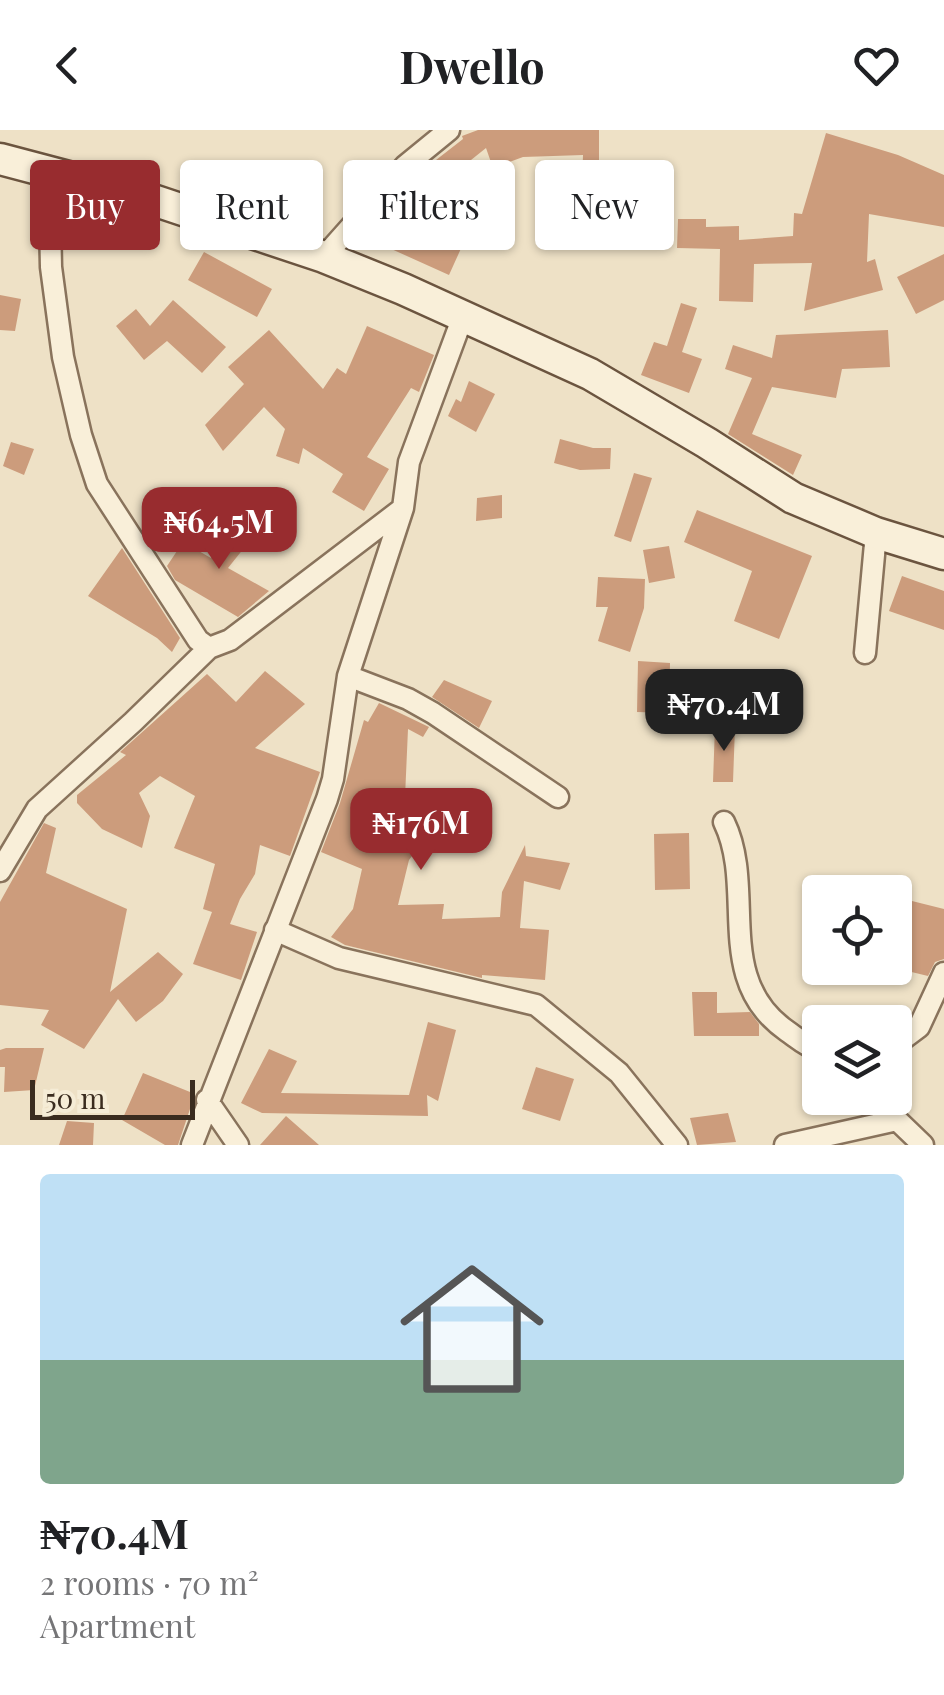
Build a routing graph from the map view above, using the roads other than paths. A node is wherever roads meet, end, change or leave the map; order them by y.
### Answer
1 (449, 130) edge
2 (0, 158) edge
3 (30, 167) edge
4 (160, 202) edge
5 (51, 250) edge
6 (324, 257) junction
7 (462, 319) junction
8 (404, 508) junction
9 (876, 533) junction
10 (944, 554) edge
11 (208, 648) junction
12 (865, 653) dead end
13 (348, 676) junction
14 (558, 798) dead end
15 (724, 822) dead end
16 (0, 871) edge
17 (275, 930) junction
18 (944, 973) edge
19 (912, 1032) edge
20 (802, 1040) edge
21 (208, 1100) junction
22 (894, 1115) edge
23 (897, 1120) junction
24 (192, 1145) edge
25 (238, 1145) edge
26 (676, 1145) edge
27 (785, 1145) edge
28 (924, 1145) edge

1 - 6 street
2 - 3 main road
4 - 6 main road
5 - 11 street
6 - 7 main road
7 - 8 street
7 - 9 main road
8 - 11 street
8 - 13 street
9 - 10 main road
9 - 12 street
11 - 16 street
13 - 14 street
13 - 17 street
15 - 20 street
17 - 21 street
17 - 26 street
18 - 19 street
21 - 24 street
21 - 25 street
22 - 23 street
23 - 27 street
23 - 28 street

